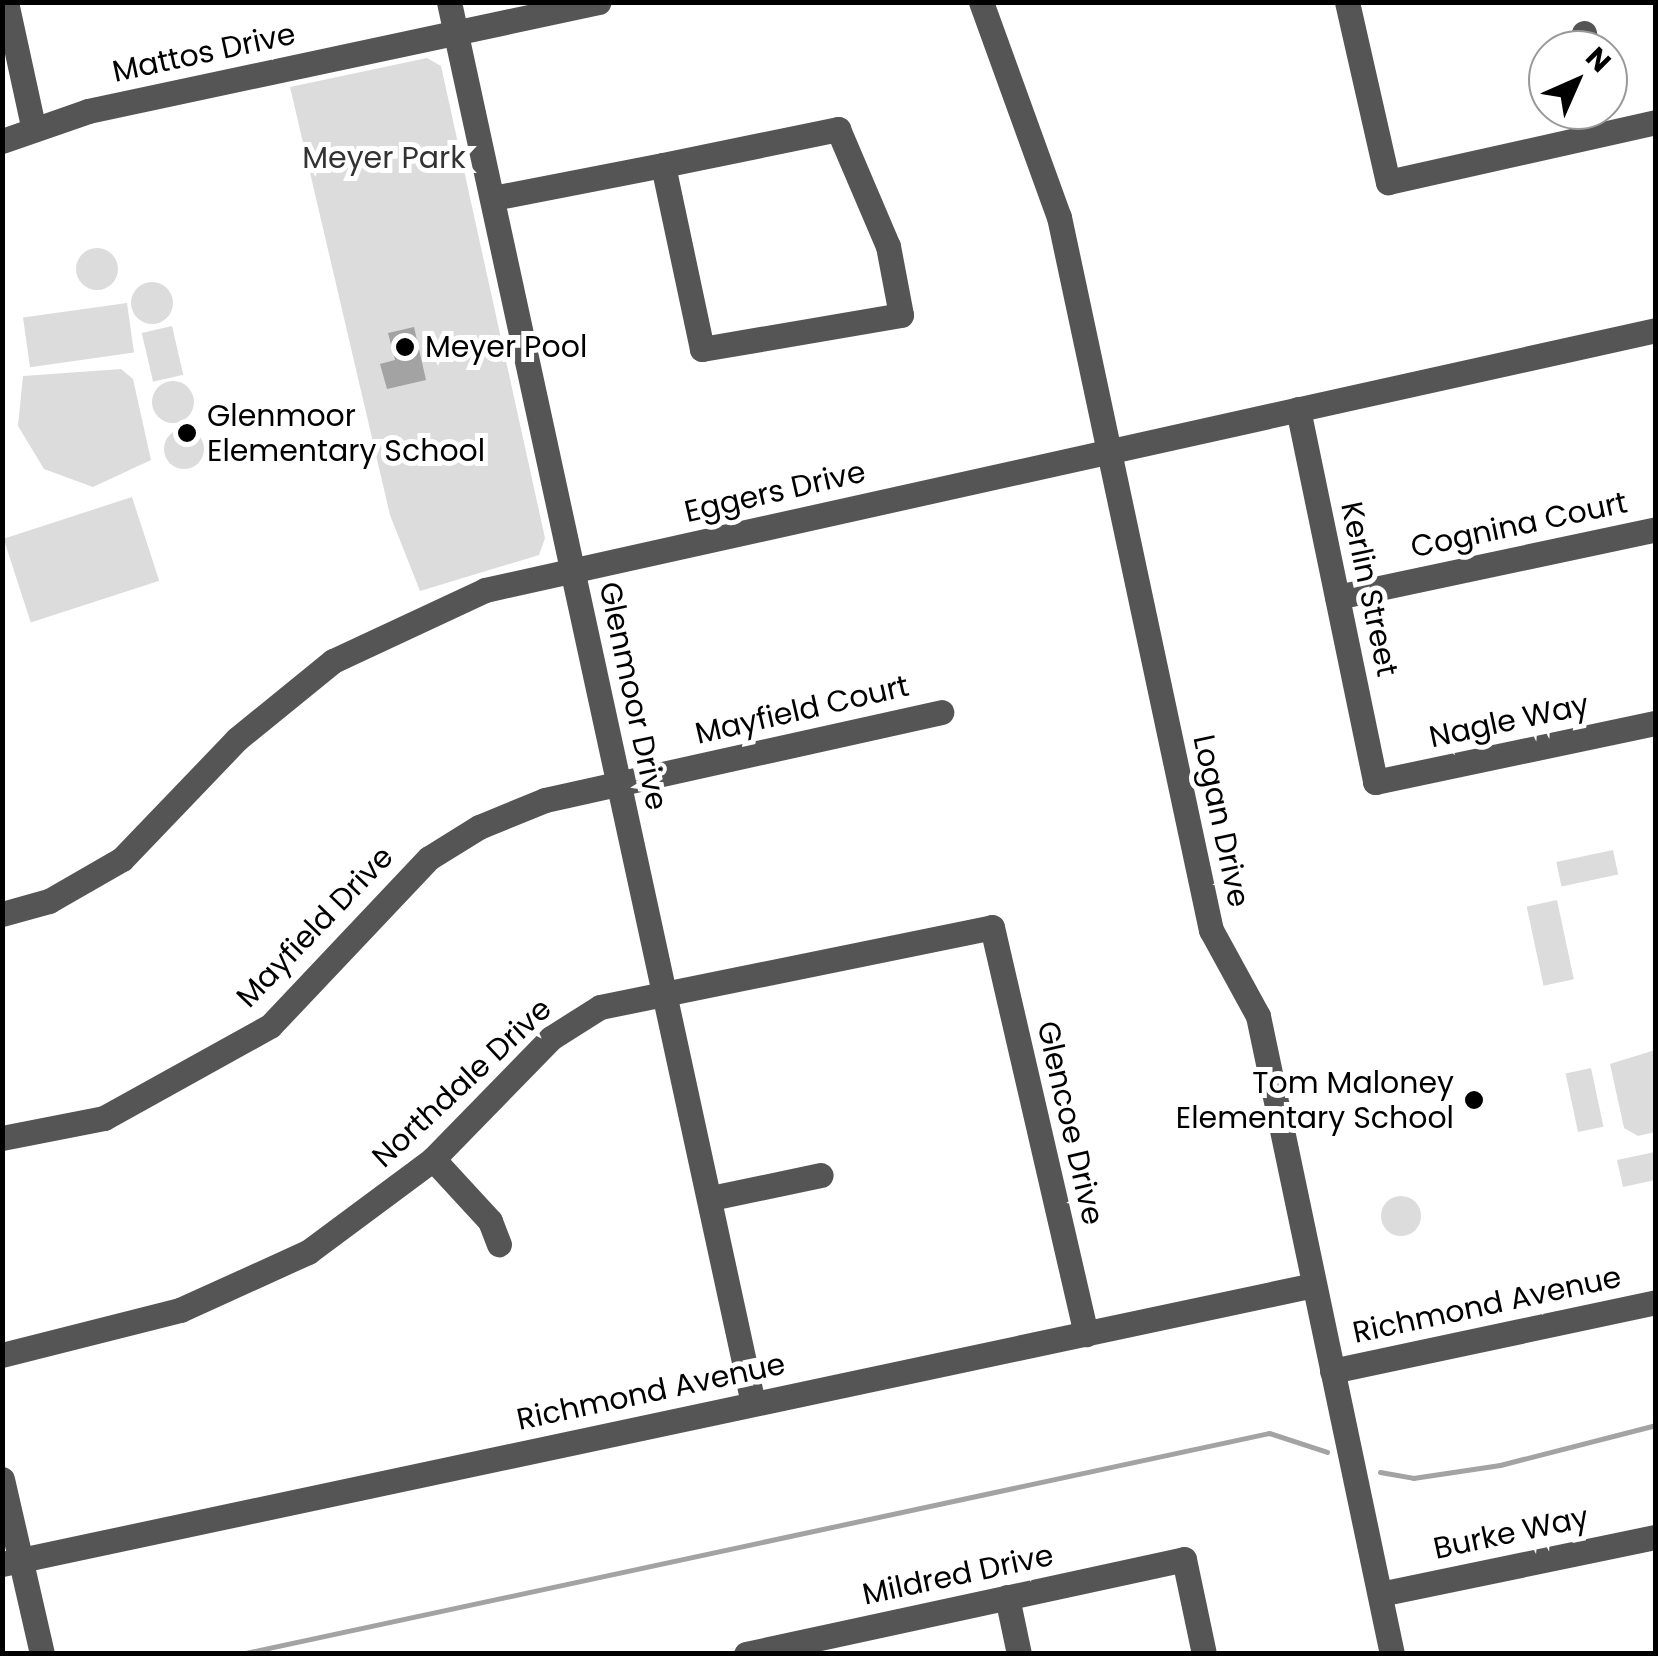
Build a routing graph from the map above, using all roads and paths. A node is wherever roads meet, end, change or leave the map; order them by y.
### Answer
1 (6, 2) edge
2 (450, 2) edge
3 (599, 2) edge
4 (981, 2) edge
5 (1348, 2) edge
6 (456, 33) junction
7 (1628, 122) edge
8 (1656, 122) edge
9 (33, 126) junction
10 (1573, 130) edge
11 (2, 141) edge
12 (663, 165) junction
13 (493, 198) junction
14 (1656, 330) edge
15 (1298, 408) junction
16 (1109, 453) junction
17 (1656, 528) edge
18 (572, 571) junction
19 (1337, 597) junction
20 (941, 712) dead end
21 (1656, 722) edge
22 (1375, 782) joint
23 (620, 784) junction
24 (2, 914) edge
25 (992, 927) joint
26 (662, 991) junction
27 (2, 1138) edge
28 (433, 1160) junction
29 (822, 1175) dead end
30 (711, 1198) junction
31 (499, 1244) dead end
32 (1313, 1285) junction
33 (1656, 1302) edge
34 (1086, 1334) junction
35 (2, 1354) edge
36 (1332, 1371) junction
37 (752, 1403) junction
38 (2, 1479) edge
39 (1656, 1536) edge
40 (11, 1562) edge
41 (1380, 1594) junction
42 (1007, 1597) junction
43 (830, 1644) edge
44 (42, 1654) edge
45 (746, 1654) edge
46 (1019, 1654) edge
47 (1204, 1654) edge
48 (1392, 1654) edge

1 - 9 street
2 - 6 street, Glenmoor Drive
3 - 6 street, Mattos Drive
4 - 16 street, Logan Drive
5 - 10 street
6 - 9 street, Mattos Drive
6 - 13 street, Glenmoor Drive
7 - 8 street
9 - 11 street, Mattos Drive
12 - 12 street
12 - 13 street
13 - 18 street, Glenmoor Drive
14 - 15 street, Eggers Drive
15 - 16 street, Eggers Drive
15 - 19 street, Kerlin Street
16 - 18 street, Eggers Drive
16 - 32 street, Logan Drive
17 - 19 street, Cognina Court
18 - 23 street, Glenmoor Drive
18 - 24 street, Eggers Drive
19 - 22 street, Kerlin Street
20 - 23 street, Mayfield Court
21 - 22 street, Nagle Way
23 - 26 street, Glenmoor Drive
23 - 27 street, Mayfield Drive
25 - 26 street, Northdale Drive
25 - 34 street, Glencoe Drive
26 - 28 street, Northdale Drive
26 - 30 street, Glenmoor Drive
28 - 31 street
28 - 35 street, Northdale Drive
29 - 30 street
30 - 37 street, Glenmoor Drive
32 - 34 street, Richmond Avenue
32 - 36 street, Logan Drive
33 - 36 street, Richmond Avenue
34 - 37 street, Richmond Avenue
36 - 41 street, Logan Drive
37 - 40 street, Richmond Avenue
38 - 40 street
39 - 41 street, Burke Way
40 - 44 street
41 - 48 street, Logan Drive
42 - 43 street, Mildred Drive
42 - 46 street
42 - 47 street, Mildred Drive
43 - 45 street, Mildred Drive

